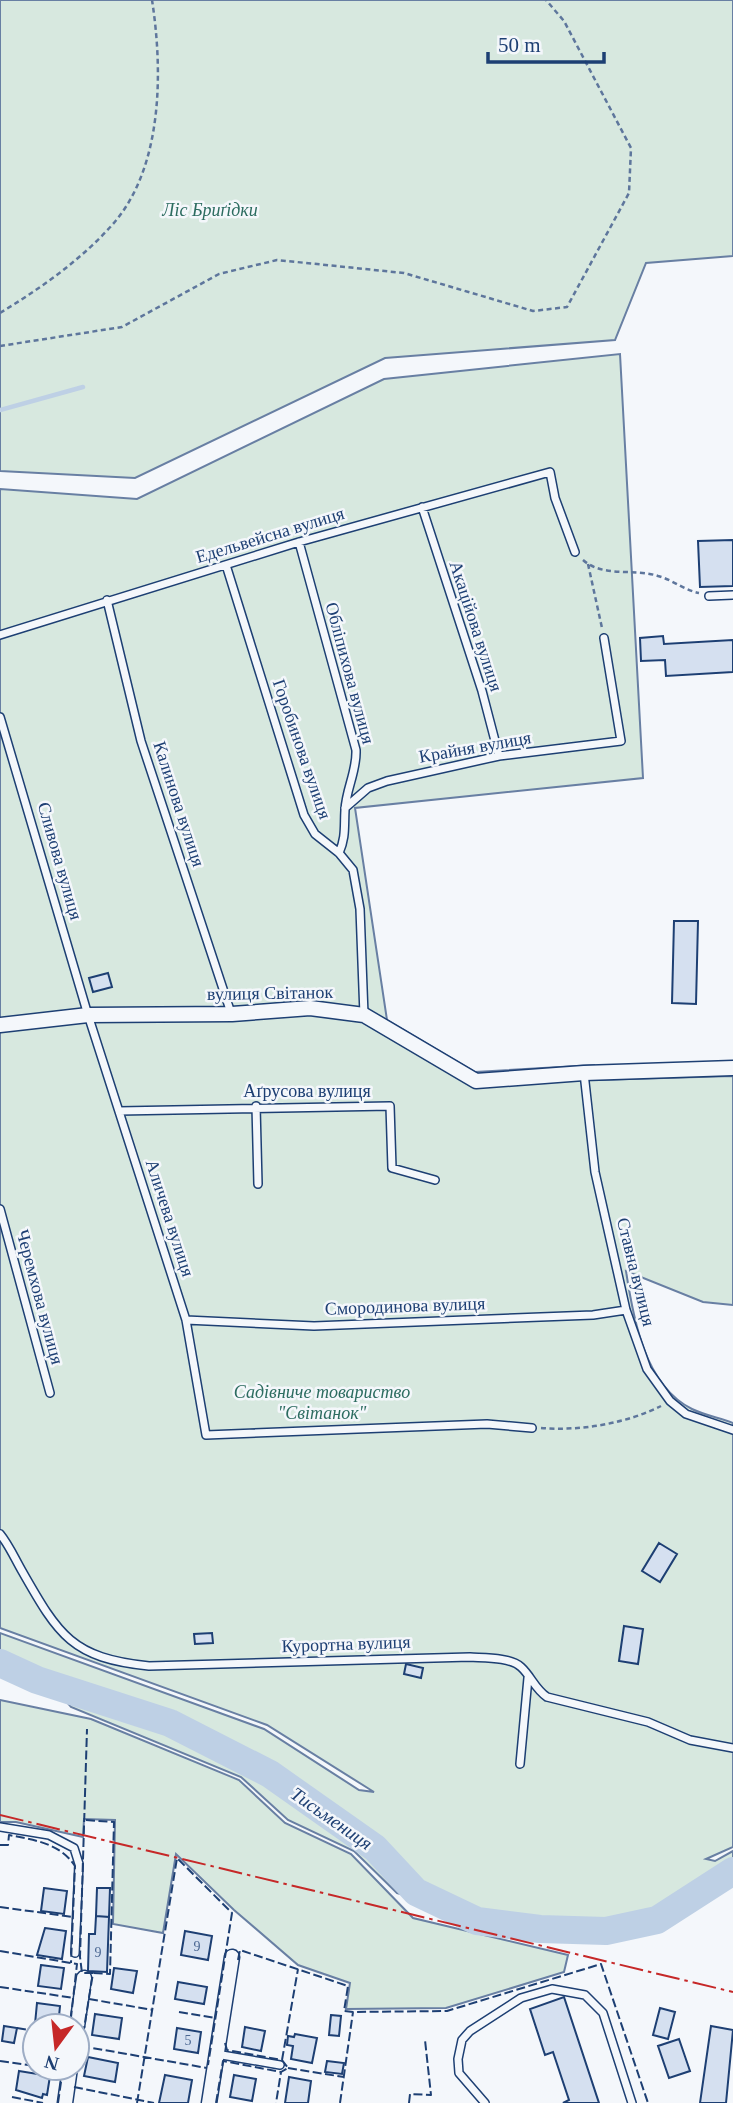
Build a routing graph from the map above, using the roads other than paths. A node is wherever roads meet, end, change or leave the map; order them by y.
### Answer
1 (422, 507) junction
2 (299, 542) junction
3 (575, 552) road end
4 (226, 565) junction
5 (733, 595) edge
6 (709, 596) road end
7 (107, 600) junction
8 (0, 635) edge
9 (604, 638) road end
10 (0, 717) edge
11 (499, 756) junction
12 (345, 808) junction
13 (339, 853) junction
14 (232, 1014) junction
15 (88, 1015) junction
16 (364, 1015) junction
17 (0, 1025) edge
18 (733, 1068) edge
19 (584, 1073) junction
20 (256, 1107) junction
21 (119, 1111) junction
22 (435, 1180) dead end
23 (258, 1184) dead end
24 (0, 1209) edge
25 (626, 1310) junction
26 (186, 1320) junction
27 (50, 1393) dead end
28 (532, 1428) road end
29 (733, 1430) edge
30 (0, 1534) edge
31 (528, 1678) junction
32 (733, 1748) edge
33 (520, 1763) dead end
34 (0, 1827) edge
35 (75, 1953) dead end
36 (232, 1957) dead end
37 (84, 1978) dead end
38 (79, 2012) edge
39 (216, 2054) junction
40 (280, 2065) dead end
41 (68, 2082) edge
42 (65, 2103) edge
43 (209, 2103) edge
44 (485, 2103) edge
45 (632, 2103) edge

1 - 2 lane, Едельвейсна вулиця
1 - 3 lane, Едельвейсна вулиця
1 - 11 lane, Акаційова вулиця
2 - 4 lane, Едельвейсна вулиця
2 - 12 lane, Обліпихова вулиця
4 - 7 lane, Едельвейсна вулиця
4 - 13 lane, Горобинова вулиця
5 - 6 lane
7 - 8 lane, Едельвейсна вулиця
7 - 14 lane, Калинова вулиця
9 - 11 lane, Крайня вулиця
10 - 15 lane, Сливова вулиця
11 - 12 lane, Крайня вулиця
12 - 13 lane, Обліпихова вулиця
13 - 16 lane, Горобинова вулиця
14 - 15 street, вулиця Світанок
14 - 16 street, вулиця Світанок
15 - 17 street, вулиця Світанок
15 - 21 lane, Аличева вулиця
16 - 19 street, вулиця Світанок
18 - 19 street, вулиця Світанок
19 - 25 lane, Ставна вулиця
20 - 21 lane, Аґрусова вулиця
20 - 22 lane, Аґрусова вулиця
20 - 23 lane
21 - 26 lane, Аличева вулиця
24 - 27 lane, Черемхова вулиця
25 - 26 lane, Смородинова вулиця
25 - 29 lane, Ставна вулиця
26 - 28 lane, Аличева вулиця
30 - 31 lane, Курортна вулиця
31 - 32 lane, Курортна вулиця
31 - 33 lane
34 - 35 lane
36 - 39 street
37 - 38 street
39 - 40 lane
39 - 43 street
41 - 42 street
44 - 45 lane

